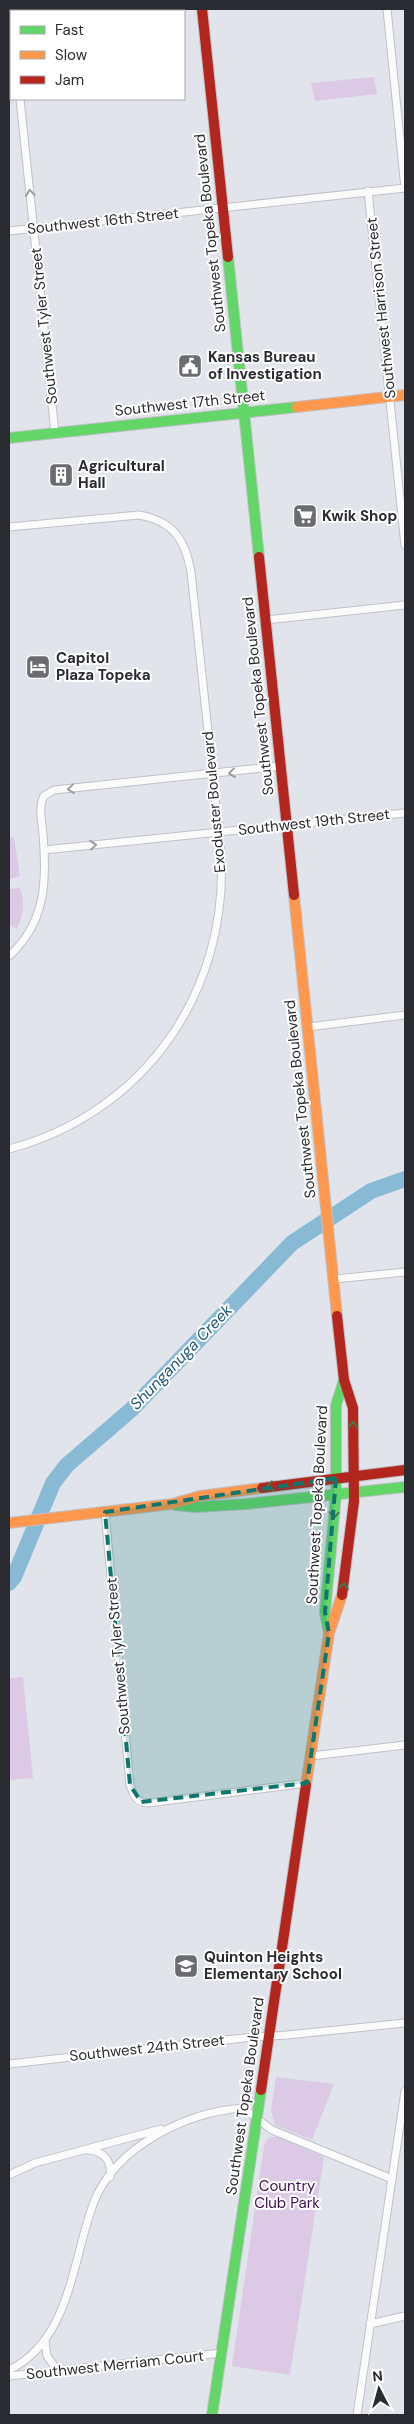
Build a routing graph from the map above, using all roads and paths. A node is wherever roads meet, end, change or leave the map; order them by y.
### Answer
1 (10, 9) edge
2 (202, 9) edge
3 (387, 9) edge
4 (10, 22) edge
5 (20, 100) edge
6 (405, 188) edge
7 (368, 192) junction
8 (223, 207) junction
9 (33, 228) junction
10 (9, 231) edge
11 (405, 395) edge
12 (390, 397) junction
13 (244, 413) junction
14 (55, 433) junction
15 (9, 438) edge
16 (9, 527) edge
17 (405, 545) edge
18 (405, 605) edge
19 (266, 620) junction
20 (281, 766) junction
21 (212, 775) junction
22 (405, 813) edge
23 (287, 825) junction
24 (219, 832) junction
25 (44, 850) junction
26 (9, 956) edge
27 (405, 1015) edge
28 (308, 1026) junction
29 (9, 1150) edge
30 (405, 1272) edge
31 (335, 1279) junction
32 (344, 1380) junction
33 (405, 1470) edge
34 (353, 1476) junction
35 (336, 1478) junction
36 (405, 1487) edge
37 (354, 1493) junction
38 (336, 1494) junction
39 (172, 1504) junction
40 (105, 1512) junction
41 (9, 1523) edge
42 (329, 1633) junction
43 (405, 1745) edge
44 (311, 1756) junction
45 (307, 1783) junction
46 (405, 2023) edge
47 (269, 2036) junction
48 (9, 2064) edge
49 (405, 2091) edge
50 (257, 2117) junction
51 (171, 2126) junction
52 (85, 2150) junction
53 (9, 2175) edge
54 (110, 2178) junction
55 (392, 2179) junction
56 (405, 2316) edge
57 (370, 2324) junction
58 (46, 2340) junction
59 (222, 2353) junction
60 (9, 2370) edge
61 (58, 2371) junction
62 (9, 2376) edge
63 (212, 2415) edge
64 (356, 2415) edge

1 - 4 street
2 - 8 main road, Southwest Topeka Boulevard
3 - 6 street
9 -> 5 street, Southwest Tyler Street
6 - 7 street, Southwest 16th Street
7 - 8 street, Southwest 16th Street
7 - 12 street, Southwest Harrison Street
8 - 9 street, Southwest 16th Street
8 - 13 main road, Southwest Topeka Boulevard
9 - 10 street, Southwest 16th Street
9 - 14 street, Southwest Tyler Street
11 - 12 main road, Southwest 17th Street
12 - 13 main road, Southwest 17th Street
12 - 17 street, Southwest Harrison Street
13 - 14 main road, Southwest 17th Street
13 - 19 main road, Southwest Topeka Boulevard
14 - 15 main road, Southwest 17th Street
16 - 21 street, Exoduster Boulevard
18 - 19 street
19 - 20 main road, Southwest Topeka Boulevard
20 -> 21 street
20 - 23 main road, Southwest Topeka Boulevard
21 - 24 street, Exoduster Boulevard
21 -> 25 street
22 - 23 street, Southwest 19th Street
23 - 24 street, Southwest 19th Street
23 - 28 main road, Southwest Topeka Boulevard
25 -> 24 street, Southwest 19th Street
24 - 29 street, Exoduster Boulevard
25 - 26 street
27 - 28 street
28 - 31 main road, Southwest Topeka Boulevard
30 - 31 street
31 - 32 main road, Southwest Topeka Boulevard
34 -> 32 main road, Southwest Topeka Boulevard
32 - 35 main road, Southwest Topeka Boulevard
33 - 34 main road
34 - 35 main road
34 - 37 main road, Southwest Topeka Boulevard
35 - 38 main road, Southwest Topeka Boulevard
35 -> 39 main road
36 - 37 main road
37 - 38 main road
42 -> 37 main road, Southwest Topeka Boulevard
38 - 39 main road
38 -> 42 main road, Southwest Topeka Boulevard
39 - 40 main road
40 - 41 main road
40 - 45 street, Southwest Tyler Street
42 - 44 main road, Southwest Topeka Boulevard
43 - 44 street
44 - 45 main road, Southwest Topeka Boulevard
45 - 47 main road, Southwest Topeka Boulevard
46 - 47 street, Southwest 24th Street
47 - 48 street, Southwest 24th Street
47 - 50 main road, Southwest Topeka Boulevard
49 - 55 street
50 - 51 street
50 - 55 street
50 - 59 main road, Southwest Topeka Boulevard
51 - 52 street
51 - 54 street
52 - 53 street
52 - 54 street
54 - 58 street
55 - 57 street
56 - 57 street
57 - 64 street
58 - 60 street
58 - 61 street
59 - 61 street, Southwest Merriam Court
59 - 63 main road, Southwest Topeka Boulevard
61 - 62 street, Southwest Merriam Court

